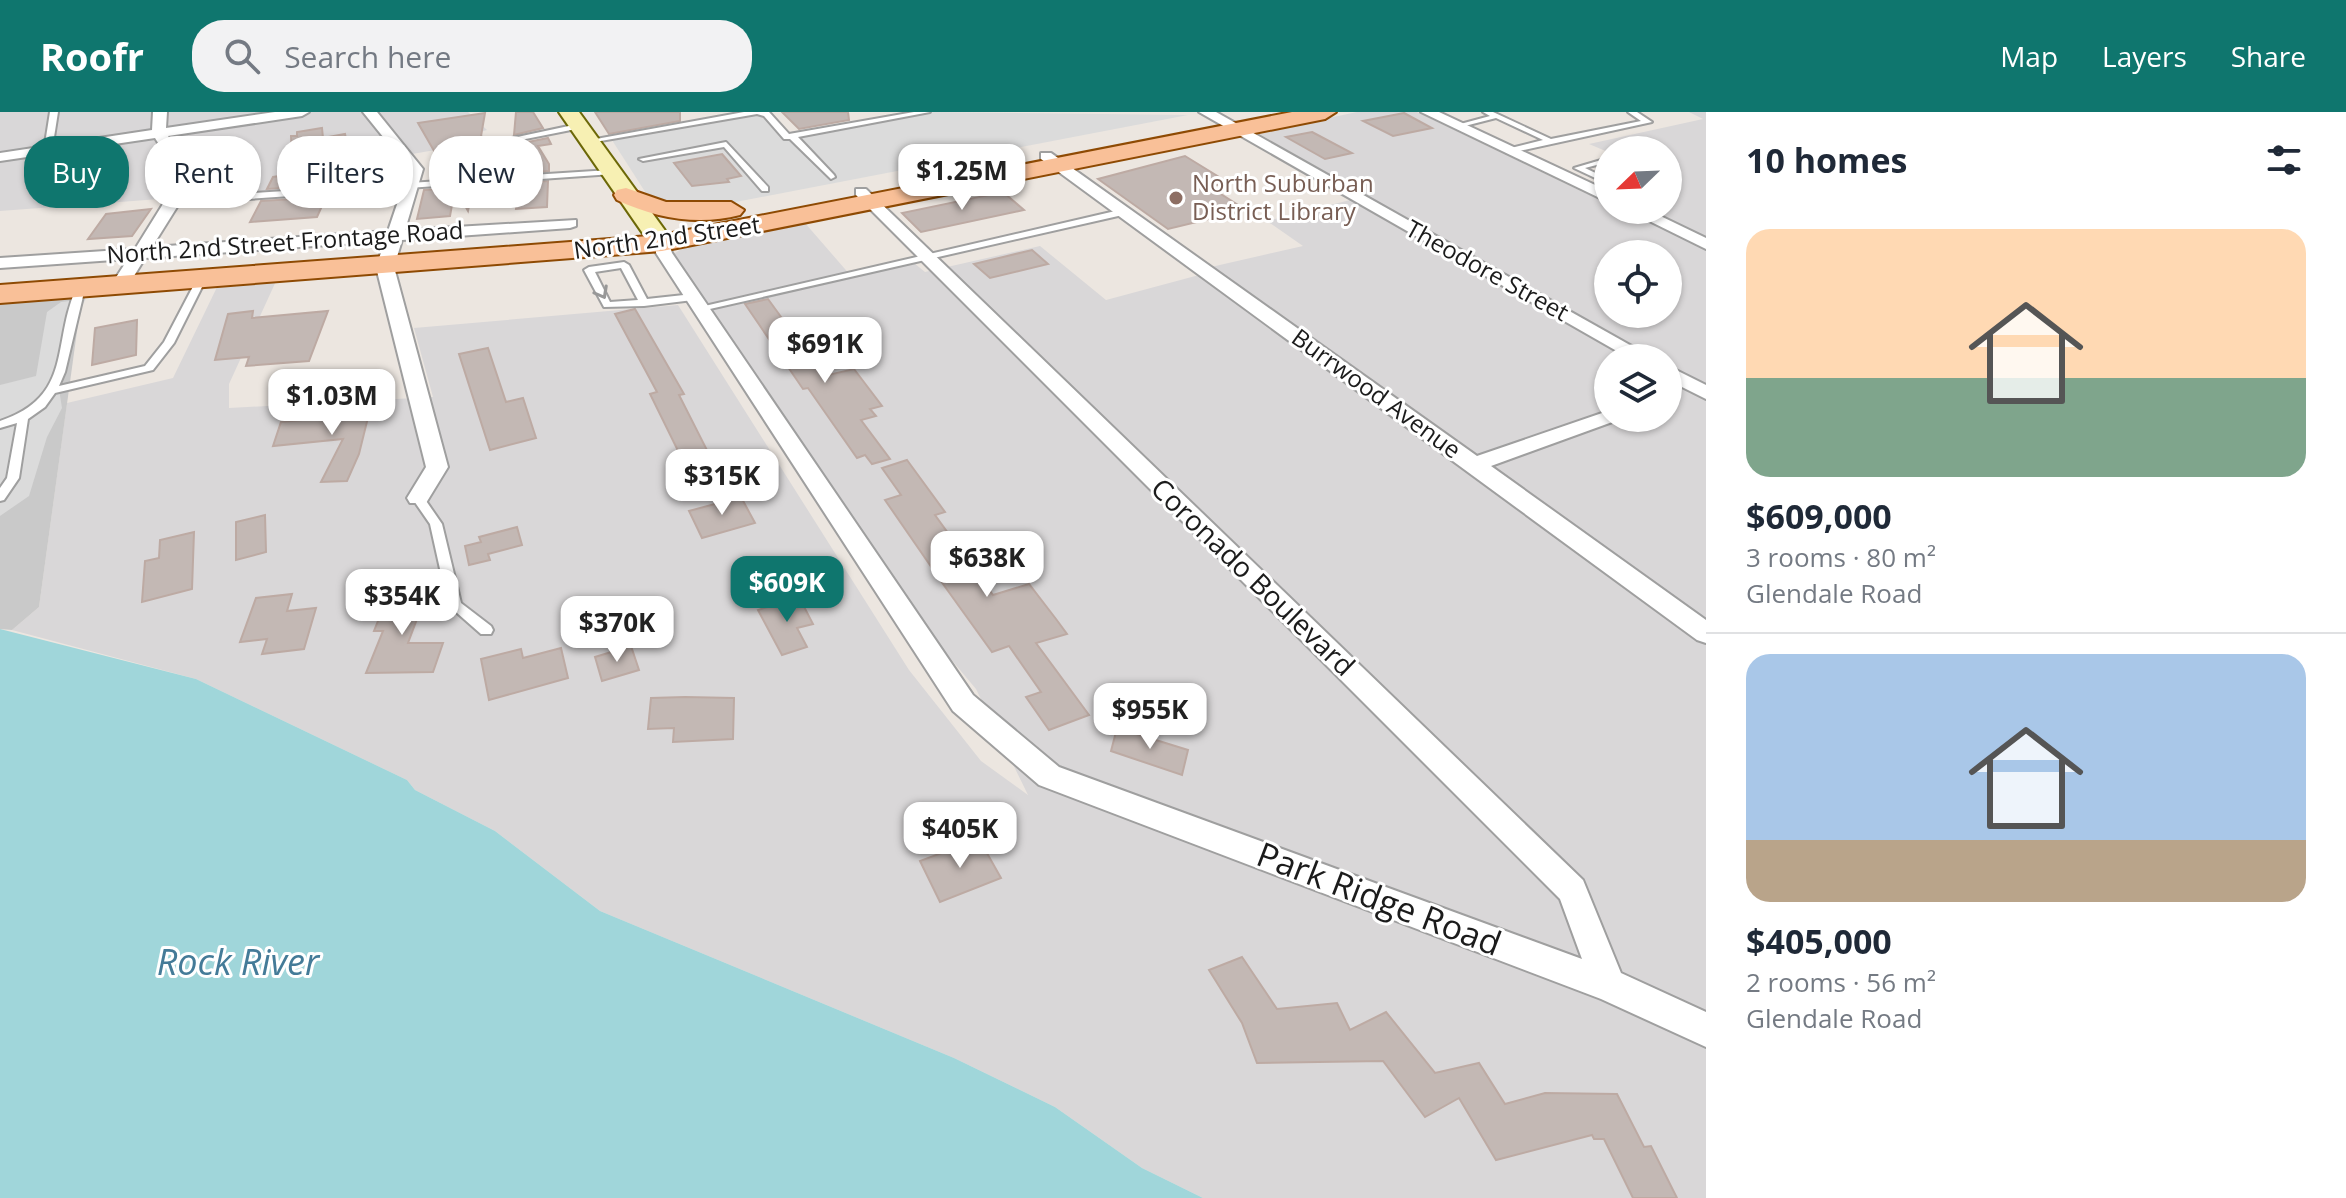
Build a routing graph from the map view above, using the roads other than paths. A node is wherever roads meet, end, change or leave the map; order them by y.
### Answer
1 (54, 112) edge
2 (160, 112) edge
3 (302, 112) edge
4 (370, 112) edge
5 (926, 112) edge
6 (1269, 112) edge
7 (1325, 112) edge
8 (1428, 112) edge
9 (1487, 112) edge
10 (1517, 112) edge
11 (1632, 112) edge
12 (262, 115) edge
13 (1497, 116) junction
14 (1223, 121) edge
15 (579, 126) edge
16 (1457, 126) junction
17 (159, 133) junction
18 (50, 136) edge
19 (161, 136) edge
20 (389, 136) edge
21 (529, 136) edge
22 (792, 136) junction
23 (129, 138) edge
24 (1550, 141) junction
25 (1510, 151) junction
26 (24, 154) edge
27 (0, 157) edge
28 (643, 159) dead end
29 (1053, 160) junction
30 (1594, 164) edge
31 (610, 172) junction
32 (1594, 175) edge
33 (831, 177) dead end
34 (413, 184) edge
35 (1594, 190) edge
36 (626, 195) junction
37 (867, 198) junction
38 (770, 199) junction
39 (170, 208) edge
40 (403, 208) edge
41 (1124, 212) junction
42 (570, 223) dead end
43 (1664, 224) edge
44 (658, 235) junction
45 (1706, 244) edge
46 (389, 252) junction
47 (926, 256) junction
48 (0, 263) edge
49 (131, 269) junction
50 (0, 279) edge
51 (201, 279) junction
52 (80, 288) junction
53 (0, 294) edge
54 (697, 302) junction
55 (644, 303) junction
56 (1618, 344) edge
57 (1682, 378) edge
58 (1702, 387) edge
59 (56, 390) junction
60 (1682, 392) edge
61 (23, 420) junction
62 (1594, 422) edge
63 (0, 425) edge
64 (1474, 465) junction
65 (0, 497) edge
66 (418, 498) joint
67 (486, 630) dead end
68 (1706, 633) edge
69 (1609, 985) junction
70 (1706, 1030) edge

1 - 18 lane
2 - 17 street
3 - 12 street
4 - 20 street
5 - 22 lane
6 - 14 main road, North 2nd Street
7 - 14 main road, North 2nd Street
8 - 16 street
9 - 13 lane
10 - 13 lane
11 - 24 lane
12 - 17 street
13 - 16 lane
13 - 24 lane
14 - 29 main road, North 2nd Street
14 - 56 street, Theodore Street
15 - 21 lane
15 - 22 lane
15 - 31 street
16 - 25 street
17 - 19 street
17 - 23 street
22 - 33 lane
24 - 25 lane
25 - 35 street
26 - 27 street
28 - 38 lane
29 - 37 main road, North 2nd Street
29 - 41 street, Burrwood Avenue
30 - 32 lane
31 - 34 lane
31 - 36 street
36 - 38 main road
36 - 44 street
37 - 38 main road, North 2nd Street
37 - 44 main road, North 2nd Street
37 - 47 street, Coronado Boulevard
38 - 44 main road, North 2nd Street
39 - 49 street
40 - 46 street
41 - 47 lane
41 - 64 street, Burrwood Avenue
42 - 46 street, North 2nd Street Frontage Road
43 - 45 street
44 - 46 main road, North 2nd Street
44 - 54 street, Park Ridge Road
46 - 49 main road, North 2nd Street
46 - 51 main road, North 2nd Street
46 - 66 street
47 - 54 lane
47 - 69 street, Coronado Boulevard
48 - 49 street, North 2nd Street Frontage Road
49 - 50 main road, North 2nd Street
49 - 51 main road, North 2nd Street
49 - 52 main road, North 2nd Street
51 - 59 lane
52 - 53 main road, North 2nd Street
52 - 59 lane
54 - 55 lane
54 - 69 street, Park Ridge Road
55 -> 55 lane
57 - 58 street
58 - 60 street
59 - 61 lane
61 - 63 lane
61 - 65 lane
62 - 64 street
64 - 68 street, Burrwood Avenue
66 - 67 lane
69 - 70 street, Park Ridge Road

